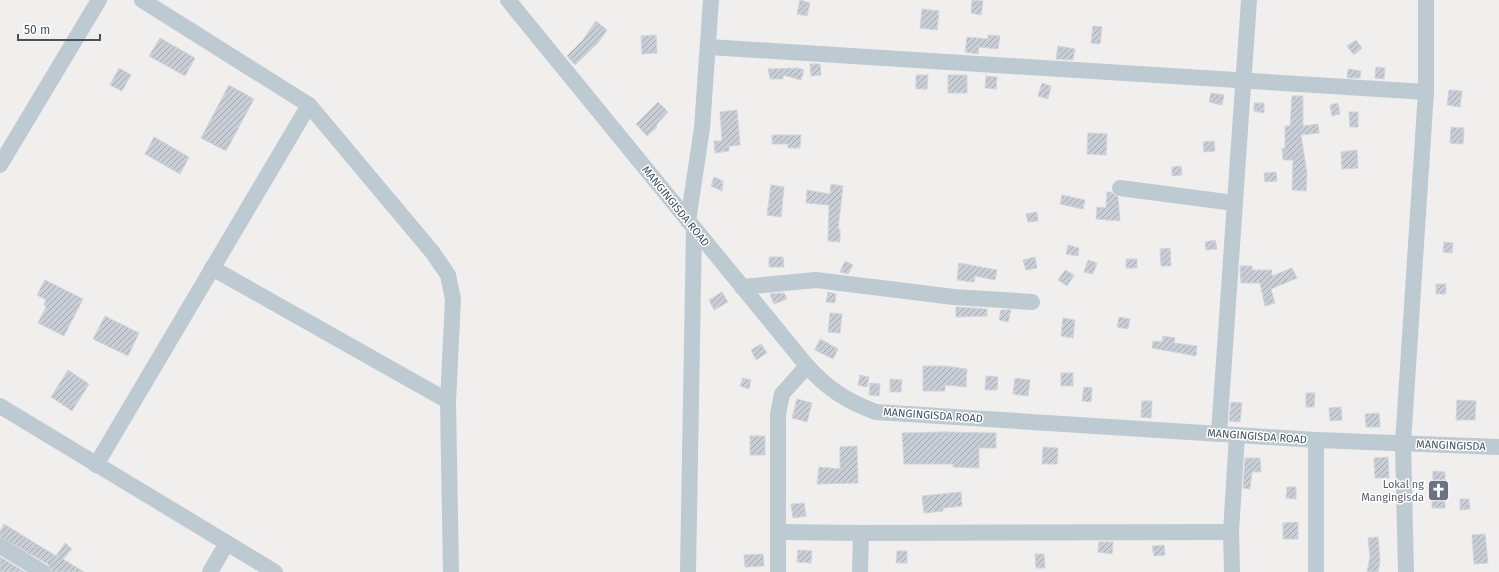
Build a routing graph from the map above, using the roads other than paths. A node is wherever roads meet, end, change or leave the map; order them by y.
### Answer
1 (99, 0) edge
2 (142, 0) edge
3 (508, 0) edge
4 (712, 0) edge
5 (1249, 0) edge
6 (1426, 0) edge
7 (709, 47) junction
8 (1242, 81) junction
9 (1426, 92) junction
10 (309, 106) junction
11 (0, 165) edge
12 (1120, 188) dead end
13 (1234, 203) junction
14 (691, 224) junction
15 (212, 268) junction
16 (742, 287) junction
17 (1032, 302) dead end
18 (807, 366) junction
19 (448, 401) junction
20 (0, 406) edge
21 (1219, 433) junction
22 (1237, 435) junction
23 (1316, 440) junction
24 (1403, 443) junction
25 (1499, 447) edge
26 (96, 465) junction
27 (778, 532) junction
28 (1231, 532) junction
29 (861, 533) junction
30 (227, 543) junction
31 (0, 546) edge
32 (43, 572) edge
33 (210, 572) edge
34 (275, 572) edge
35 (451, 572) edge
36 (688, 572) edge
37 (778, 572) edge
38 (860, 572) edge
39 (1232, 572) edge
40 (1316, 572) edge
41 (1406, 572) edge

1 - 11 street
2 - 10 street
3 - 14 street, MANGINGISDA ROAD
4 - 7 street
5 - 8 street
6 - 9 street
7 - 8 street
7 - 14 street
8 - 9 street
8 - 13 street
9 - 24 street
10 - 15 street
10 - 19 street
12 - 13 street
13 - 21 street
14 - 16 street, MANGINGISDA ROAD
14 - 36 street
15 - 19 street
15 - 26 street
16 - 17 street
16 - 18 street, MANGINGISDA ROAD
18 - 21 street, MANGINGISDA ROAD
18 - 27 street
19 - 35 street
20 - 26 street
21 - 22 street, MANGINGISDA ROAD
22 - 23 street, MANGINGISDA ROAD
22 - 28 street
23 - 24 street, MANGINGISDA ROAD
23 - 40 street
24 - 25 street, MANGINGISDA
24 - 41 street
26 - 30 street
27 - 29 street
27 - 37 street
28 - 29 street
28 - 39 street
29 - 38 street
30 - 33 street
30 - 34 street
31 - 32 street

